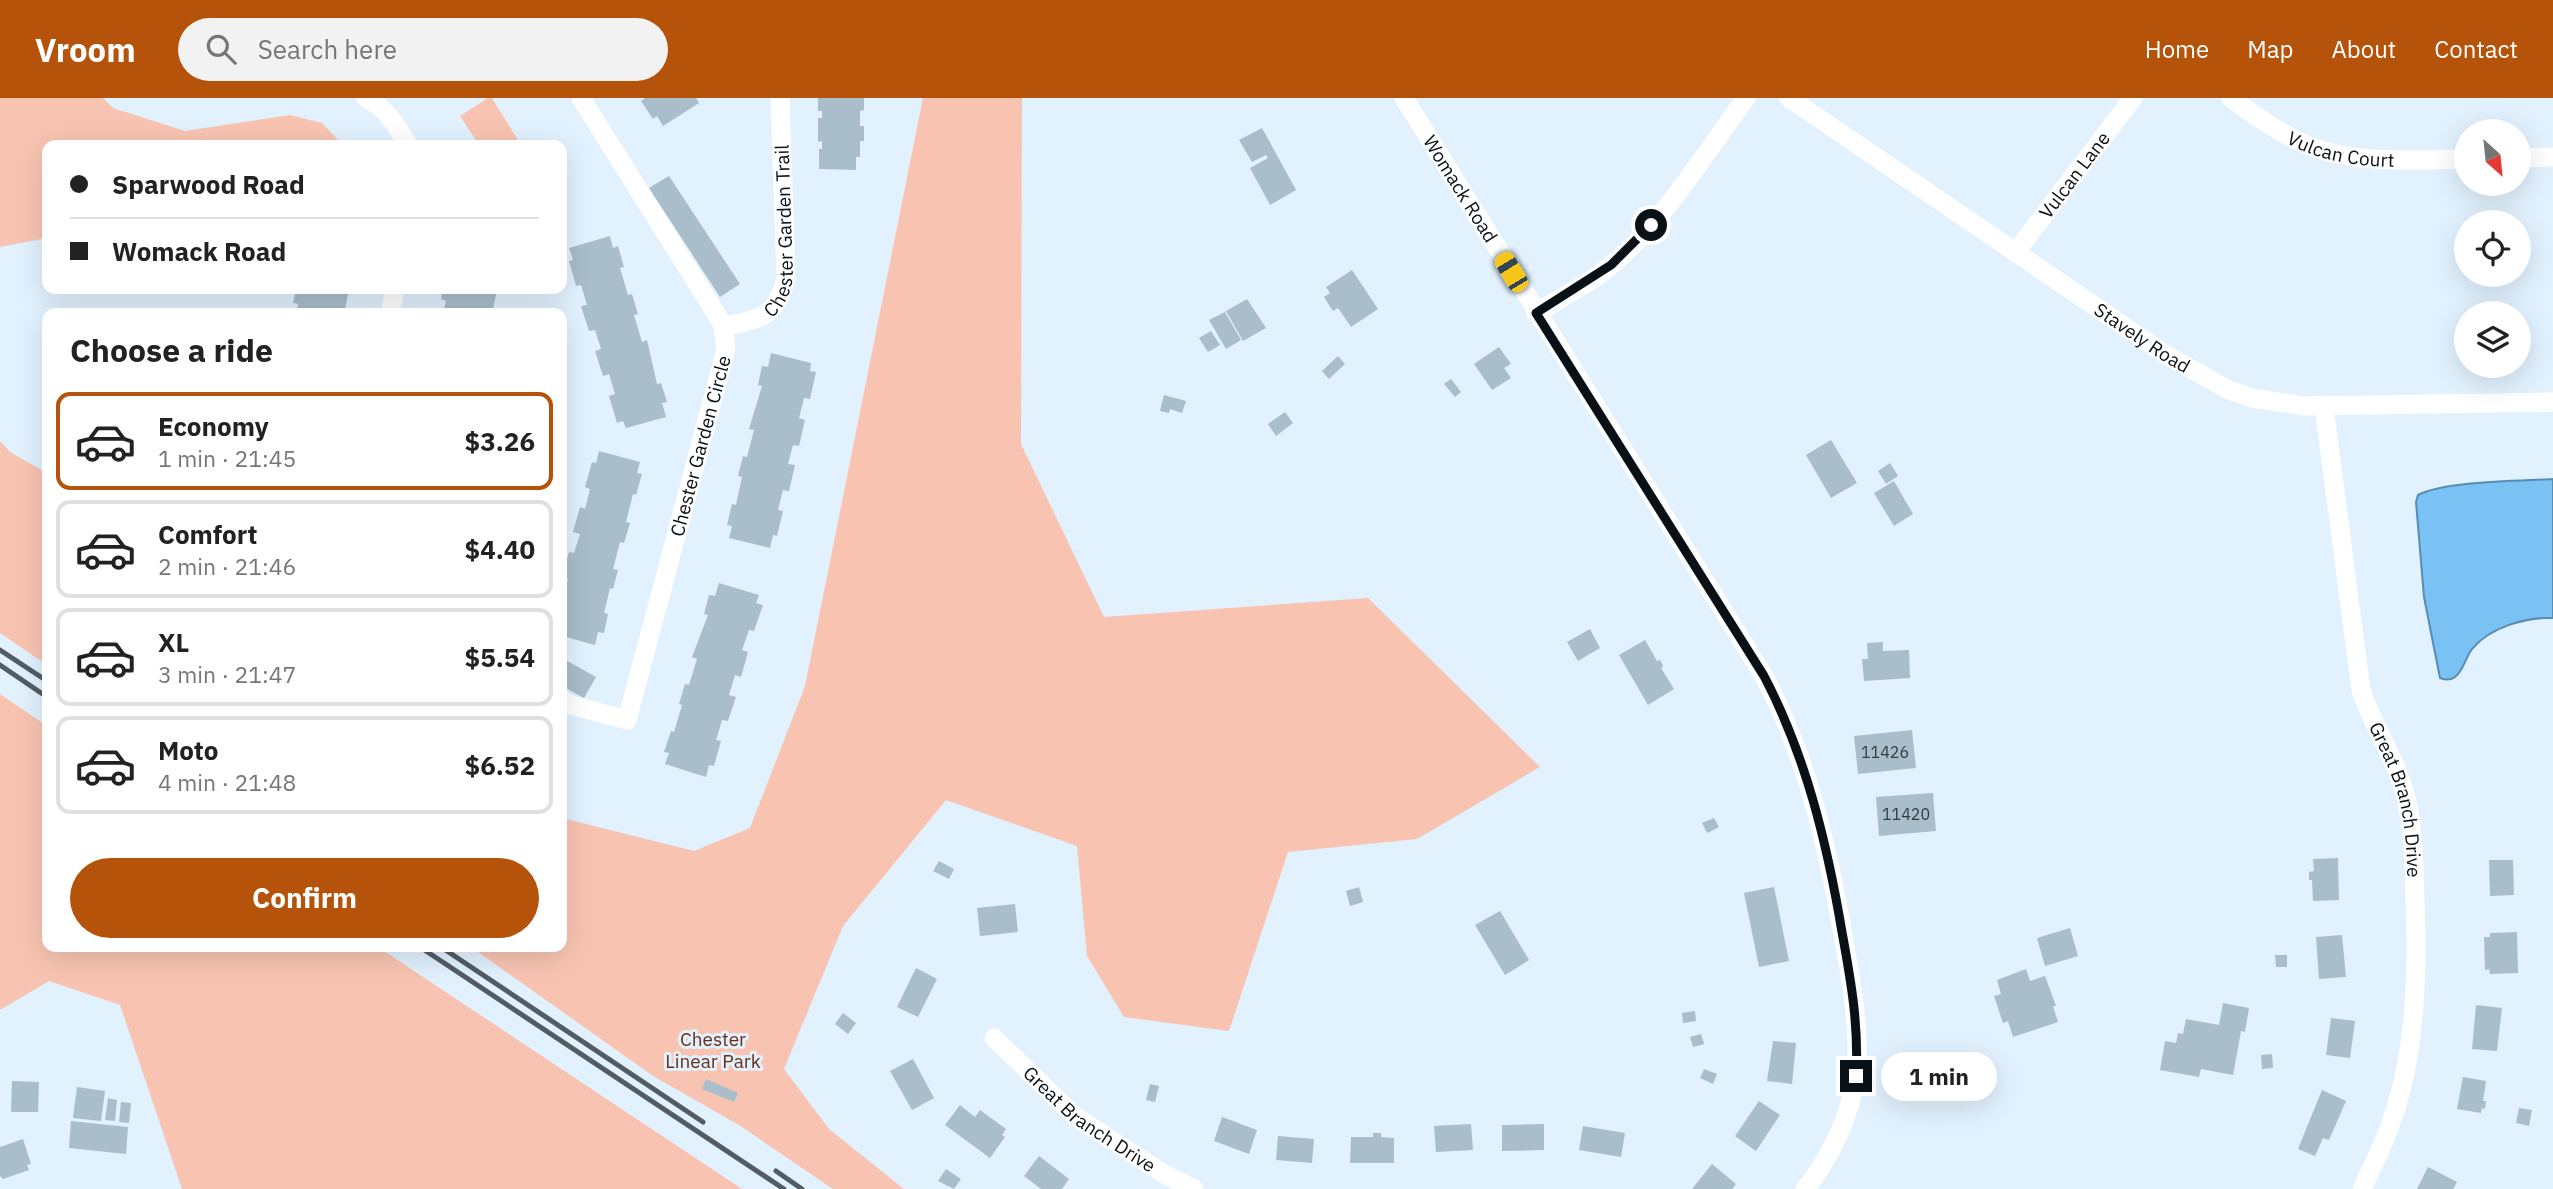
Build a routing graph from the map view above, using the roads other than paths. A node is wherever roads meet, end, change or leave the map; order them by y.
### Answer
1 (366, 98) edge
2 (581, 98) edge
3 (780, 98) edge
4 (1404, 98) edge
5 (1746, 98) edge
6 (1789, 98) edge
7 (2133, 98) edge
8 (2231, 98) edge
9 (405, 140) edge
10 (2553, 157) edge
11 (2531, 158) edge
12 (2454, 159) edge
13 (2015, 253) junction
14 (1536, 313) junction
15 (723, 326) junction
16 (2553, 402) edge
17 (2325, 407) junction
18 (567, 703) edge
19 (994, 1038) dead end
20 (1194, 1189) edge
21 (1805, 1189) edge
22 (2362, 1189) edge

1 - 9 street
2 - 15 street
3 - 15 street, Chester Garden Trail
4 - 14 street, Womack Road
5 - 14 street
6 - 13 street, Stavely Road
7 - 13 street, Vulcan Lane
8 - 12 street, Vulcan Court
10 - 11 street
13 - 17 street, Stavely Road
14 - 21 street, Womack Road
15 - 18 street, Chester Garden Circle
16 - 17 street, Stavely Road
17 - 22 street, Great Branch Drive
19 - 20 street, Great Branch Drive

